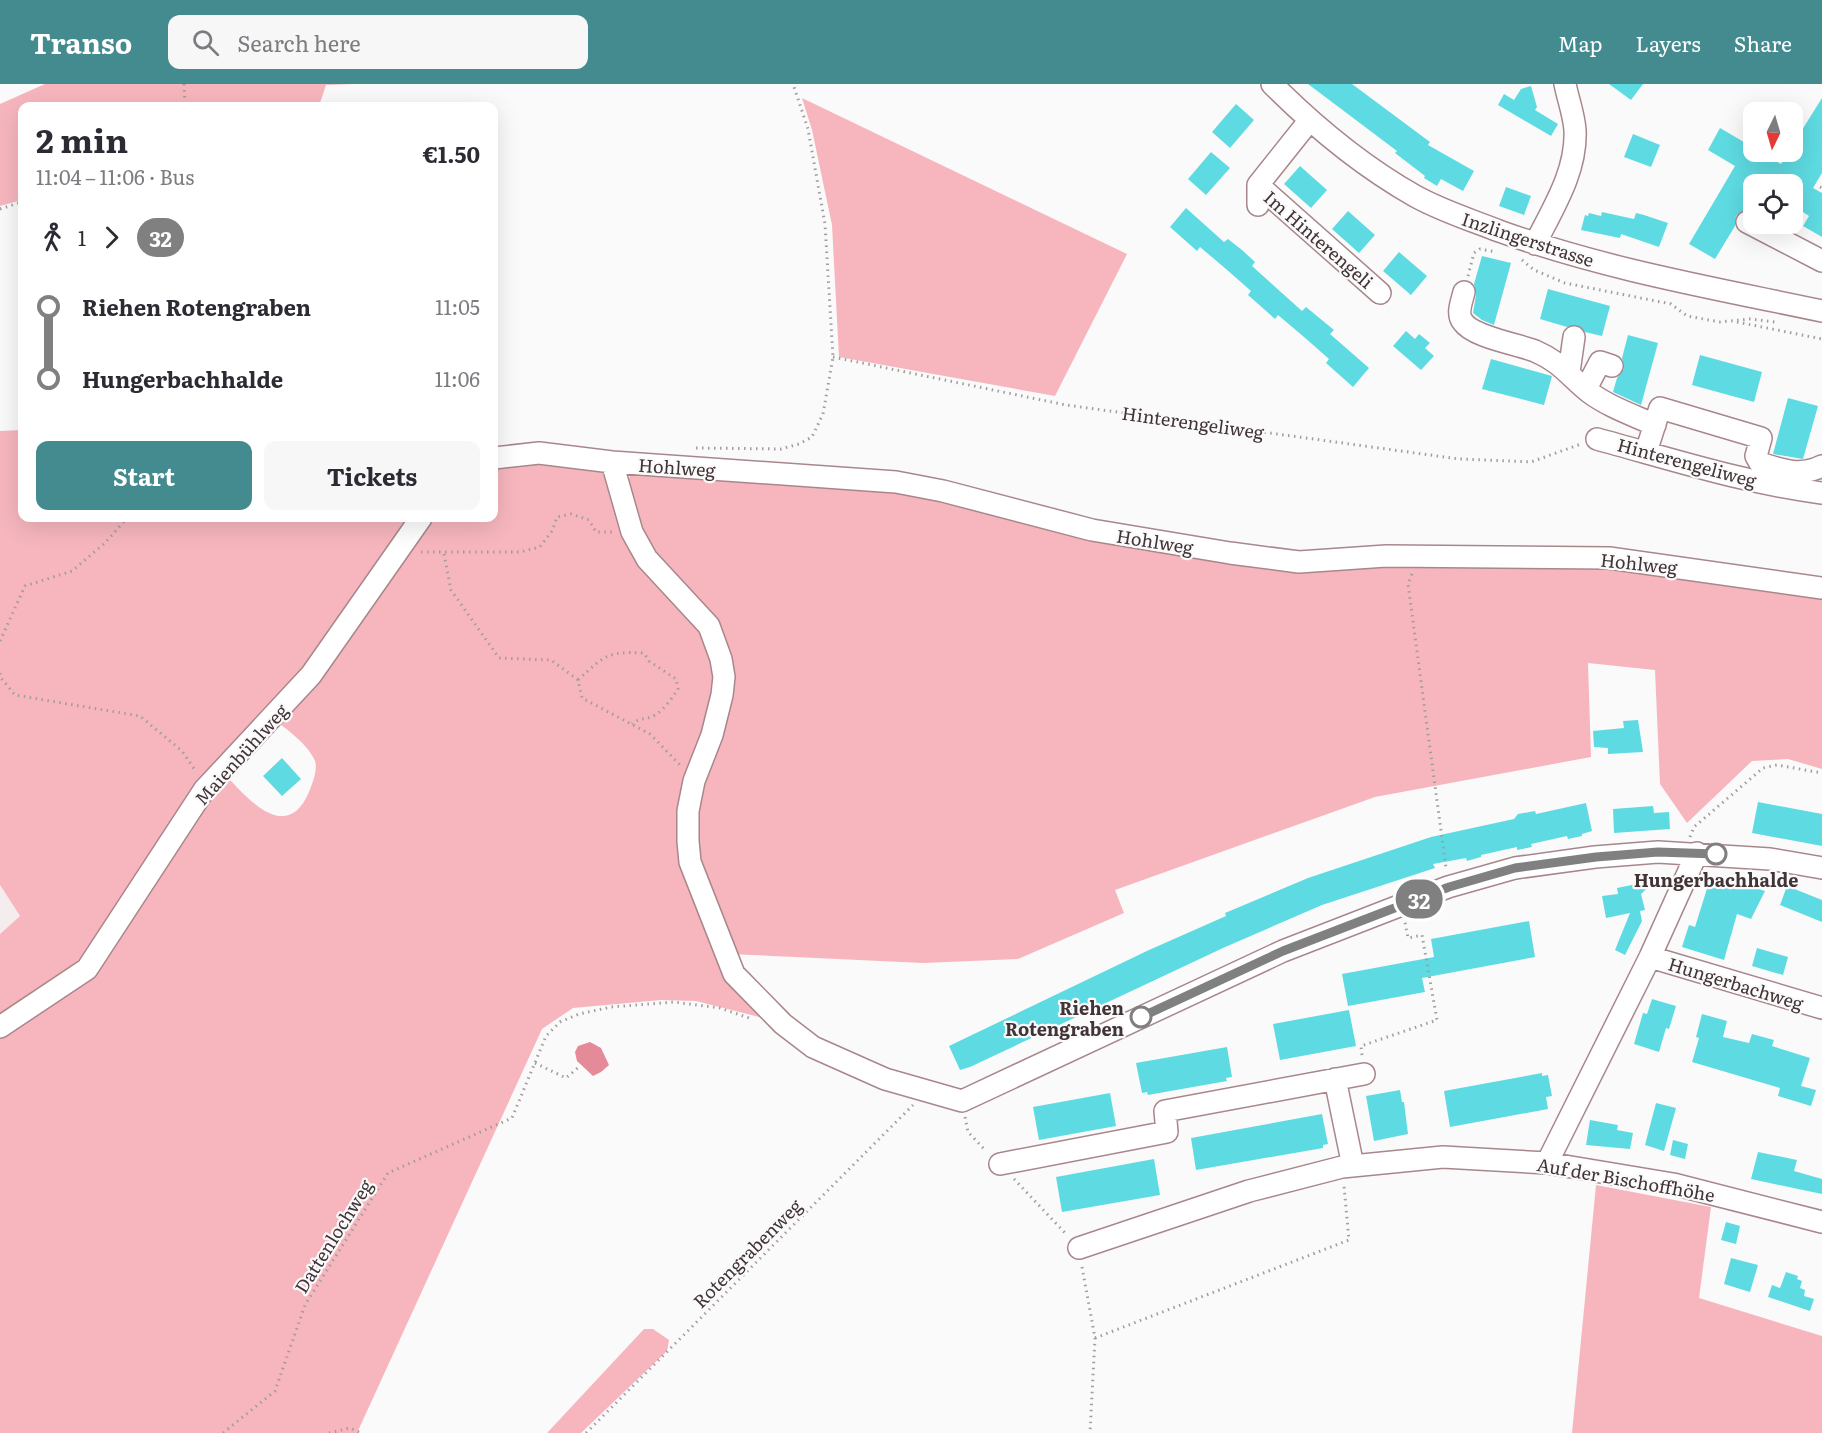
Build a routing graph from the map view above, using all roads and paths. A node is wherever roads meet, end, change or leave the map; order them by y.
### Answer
1 (184, 84) edge
2 (793, 84) edge
3 (1272, 84) edge
4 (1565, 84) edge
5 (185, 102) edge
6 (1309, 121) junction
7 (18, 203) edge
8 (0, 209) edge
9 (1770, 234) edge
10 (1535, 244) junction
11 (1506, 254) dead end
12 (1517, 257) dead end
13 (1822, 261) edge
14 (1464, 291) joint
15 (1380, 293) dead end
16 (1822, 311) edge
17 (1732, 321) junction
18 (1781, 323) dead end
19 (1574, 337) dead end
20 (1822, 339) edge
21 (833, 357) junction
22 (1612, 366) dead end
23 (1569, 372) junction
24 (1589, 392) junction
25 (1655, 424) junction
26 (1597, 439) joint
27 (692, 448) dead end
28 (1646, 452) junction
29 (498, 458) edge
30 (612, 462) junction
31 (1822, 466) edge
32 (1822, 493) edge
33 (123, 522) edge
34 (418, 522) edge
35 (632, 532) junction
36 (405, 539) junction
37 (444, 554) junction
38 (1415, 569) dead end
39 (1822, 588) edge
40 (0, 641) edge
41 (0, 674) edge
42 (578, 680) junction
43 (632, 724) junction
44 (1822, 773) edge
45 (694, 781) junction
46 (204, 790) junction
47 (1691, 853) junction
48 (1822, 868) edge
49 (1449, 887) junction
50 (1402, 906) junction
51 (1650, 957) junction
52 (1822, 1008) edge
53 (753, 1019) dead end
54 (0, 1027) edge
55 (535, 1063) junction
56 (580, 1066) dead end
57 (1364, 1074) joint
58 (1335, 1079) junction
59 (927, 1091) junction
60 (1547, 1163) junction
61 (1000, 1164) dead end
62 (1348, 1166) junction
63 (1822, 1222) edge
64 (1079, 1248) joint
65 (1095, 1338) junction
66 (223, 1433) edge
67 (329, 1433) edge
68 (361, 1433) edge
69 (586, 1433) edge
70 (1090, 1433) edge

1 - 5 path
2 - 21 path
3 - 6 street, Inzlingerstrasse
4 - 10 street
6 - 10 street, Inzlingerstrasse
6 - 15 street, Im Hinterengeli
7 - 8 path
9 - 13 street
10 - 16 street, Inzlingerstrasse
11 - 14 path
12 - 17 path
14 - 23 street
17 - 18 path
17 - 20 path
19 - 23 street
21 - 26 path, Hinterengeliweg
21 - 27 path
22 - 24 street
23 - 24 street
24 - 25 street
25 - 28 street
25 - 31 street
26 - 28 street, Hinterengeliweg
28 - 32 street, Hinterengeliweg
29 - 30 street, Hohlweg
30 - 35 street
30 - 39 street, Hohlweg
33 - 40 path
34 - 36 street, Maienbühlweg
35 - 37 path
35 - 45 street
36 - 37 path
36 - 46 street, Maienbühlweg
37 - 42 path
38 - 49 path
41 - 46 path
42 - 43 path
42 - 43 path
43 - 45 path
44 - 47 path
45 - 59 street
46 - 54 street, Maienbühlweg
47 - 48 street
47 - 49 street
47 - 51 street
49 - 50 street
50 - 57 path
50 - 59 street
51 - 52 street, Hungerbachweg
51 - 60 street
53 - 55 path, Dattenlochweg
55 - 56 path
55 - 66 path, Dattenlochweg
57 - 58 street
58 - 61 street
58 - 62 street
59 - 69 path, Rotengrabenweg
60 - 62 street, Auf der Bischoffhöhe
60 - 63 street, Auf der Bischoffhöhe
62 - 64 street, Auf der Bischoffhöhe
62 - 65 path
64 - 65 path
65 - 70 path
67 - 68 path

